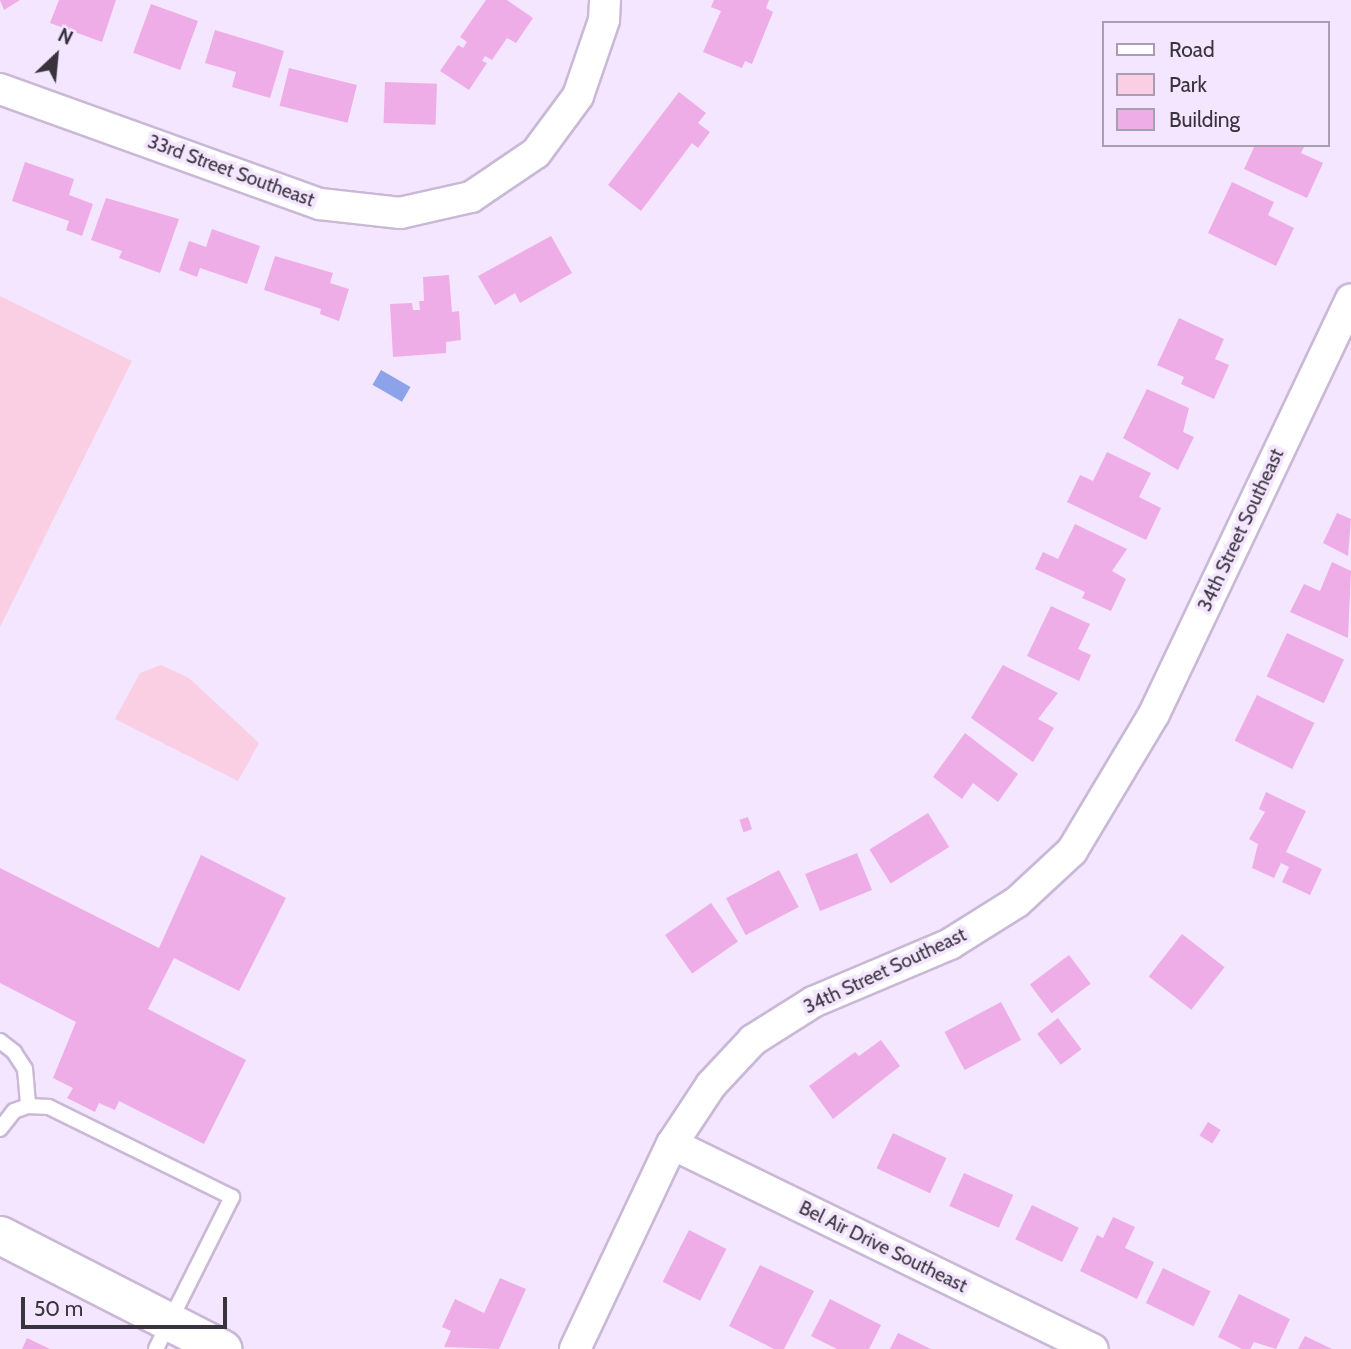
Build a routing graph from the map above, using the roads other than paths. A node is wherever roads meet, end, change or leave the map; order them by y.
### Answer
1 (605, 0) edge
2 (0, 89) edge
3 (1351, 299) edge
4 (0, 1041) edge
5 (28, 1106) junction
6 (0, 1129) edge
7 (672, 1144) junction
8 (0, 1235) edge
9 (163, 1335) edge
10 (223, 1349) edge
11 (575, 1349) edge
12 (1093, 1349) edge

1 - 2 street, 33rd Street Southeast
3 - 7 street, 34th Street Southeast
4 - 5 lane
5 - 6 lane
5 - 9 lane
7 - 11 street, 34th Street Southeast
7 - 12 street, Bel Air Drive Southeast
8 - 9 street
9 - 10 street

